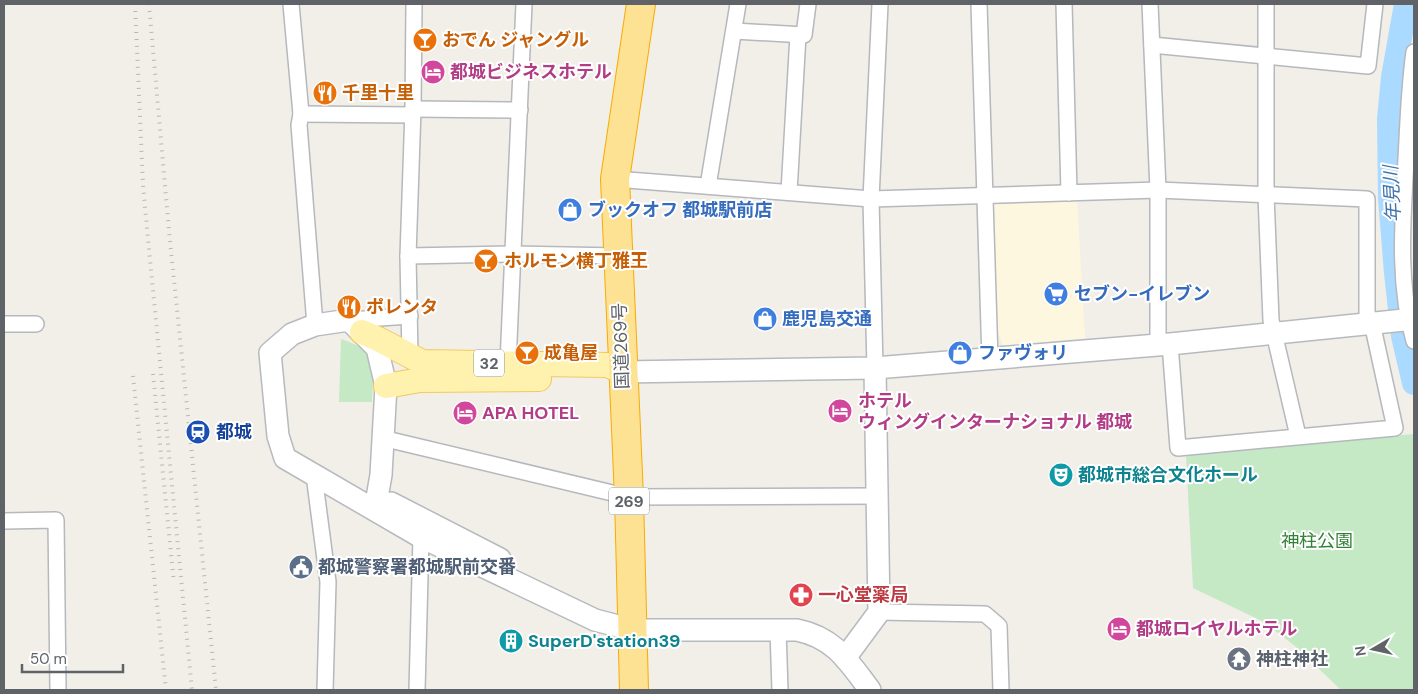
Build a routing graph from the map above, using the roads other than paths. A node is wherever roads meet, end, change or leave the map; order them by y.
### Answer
1 (290, 4) edge
2 (414, 4) edge
3 (524, 4) edge
4 (641, 4) edge
5 (738, 4) edge
6 (808, 4) edge
7 (880, 4) edge
8 (979, 4) edge
9 (1064, 4) edge
10 (1150, 4) edge
11 (1266, 4) edge
12 (1375, 4) edge
13 (734, 31) junction
14 (798, 35) junction
15 (1152, 45) junction
16 (1414, 52) edge
17 (1266, 57) junction
18 (1412, 76) edge
19 (520, 110) junction
20 (413, 112) junction
21 (301, 114) junction
22 (615, 179) junction
23 (708, 186) junction
24 (1158, 190) junction
25 (789, 192) junction
26 (1069, 193) junction
27 (985, 195) junction
28 (1266, 195) junction
29 (871, 199) junction
30 (1409, 199) edge
31 (513, 254) junction
32 (408, 256) junction
33 (618, 256) junction
34 (410, 316) junction
35 (1411, 320) edge
36 (1372, 323) junction
37 (4, 324) edge
38 (36, 324) dead end
39 (315, 325) junction
40 (355, 326) junction
41 (1273, 333) junction
42 (1414, 341) edge
43 (1164, 345) junction
44 (410, 356) junction
45 (990, 360) junction
46 (508, 363) junction
47 (876, 368) junction
48 (622, 372) junction
49 (386, 386) junction
50 (1298, 436) junction
51 (382, 438) junction
52 (314, 476) junction
53 (878, 496) junction
54 (629, 497) junction
55 (376, 503) junction
56 (4, 521) edge
57 (421, 537) junction
58 (879, 612) junction
59 (633, 630) junction
60 (778, 630) junction
61 (845, 658) junction
62 (58, 690) edge
63 (326, 690) edge
64 (417, 690) edge
65 (634, 690) edge
66 (780, 690) edge
67 (870, 690) edge
68 (1001, 690) edge

1 - 21 street
2 - 20 street
3 - 19 street
4 - 22 highway, 国道269号 / 269
5 - 13 street
6 - 14 street
7 - 29 street
8 - 27 street
9 - 26 street
10 - 15 street
11 - 17 street
12 - 17 street
13 - 14 street
13 - 23 street
14 - 25 street
15 - 17 street
15 - 24 street
16 - 18 street
17 - 28 street
18 - 30 street
19 - 20 street
19 - 31 street
20 - 21 street
20 - 32 street
21 - 39 street
22 - 23 street
22 - 33 highway, 国道269号 / 269
23 - 25 street
24 - 26 street
24 - 28 street
24 - 43 street
25 - 29 street
26 - 27 street
27 - 29 street
27 - 45 street
28 - 36 street
28 - 41 street
29 - 47 street
30 - 35 street
31 - 32 street
31 - 33 street
31 - 46 street
32 - 34 street
33 - 48 highway, 国道269号 / 269
34 - 40 street
34 - 44 street
35 - 36 street
35 - 42 street
36 - 41 street
36 - 50 street
37 - 38 street
39 - 40 street
39 - 52 street
40 - 44 main road, 32
40 - 49 street
41 - 43 street
41 - 50 street
43 - 45 street
43 - 50 street
44 - 46 main road, 32
45 - 47 street
46 - 48 main road, 32
47 - 48 street
47 - 53 street
48 - 49 main road, 32
48 - 54 highway, 国道269号 / 269
49 - 51 street
51 - 54 street
51 - 55 street
52 - 55 street
52 - 63 street
53 - 54 street
53 - 58 street
54 - 59 highway, 国道269号 / 269
55 - 57 street
55 - 59 street
56 - 62 street
57 - 59 street
57 - 64 street
58 - 61 street
58 - 68 street
59 - 60 street
59 - 65 highway, 国道269号 / 269
60 - 61 street
60 - 66 street
61 - 67 street

